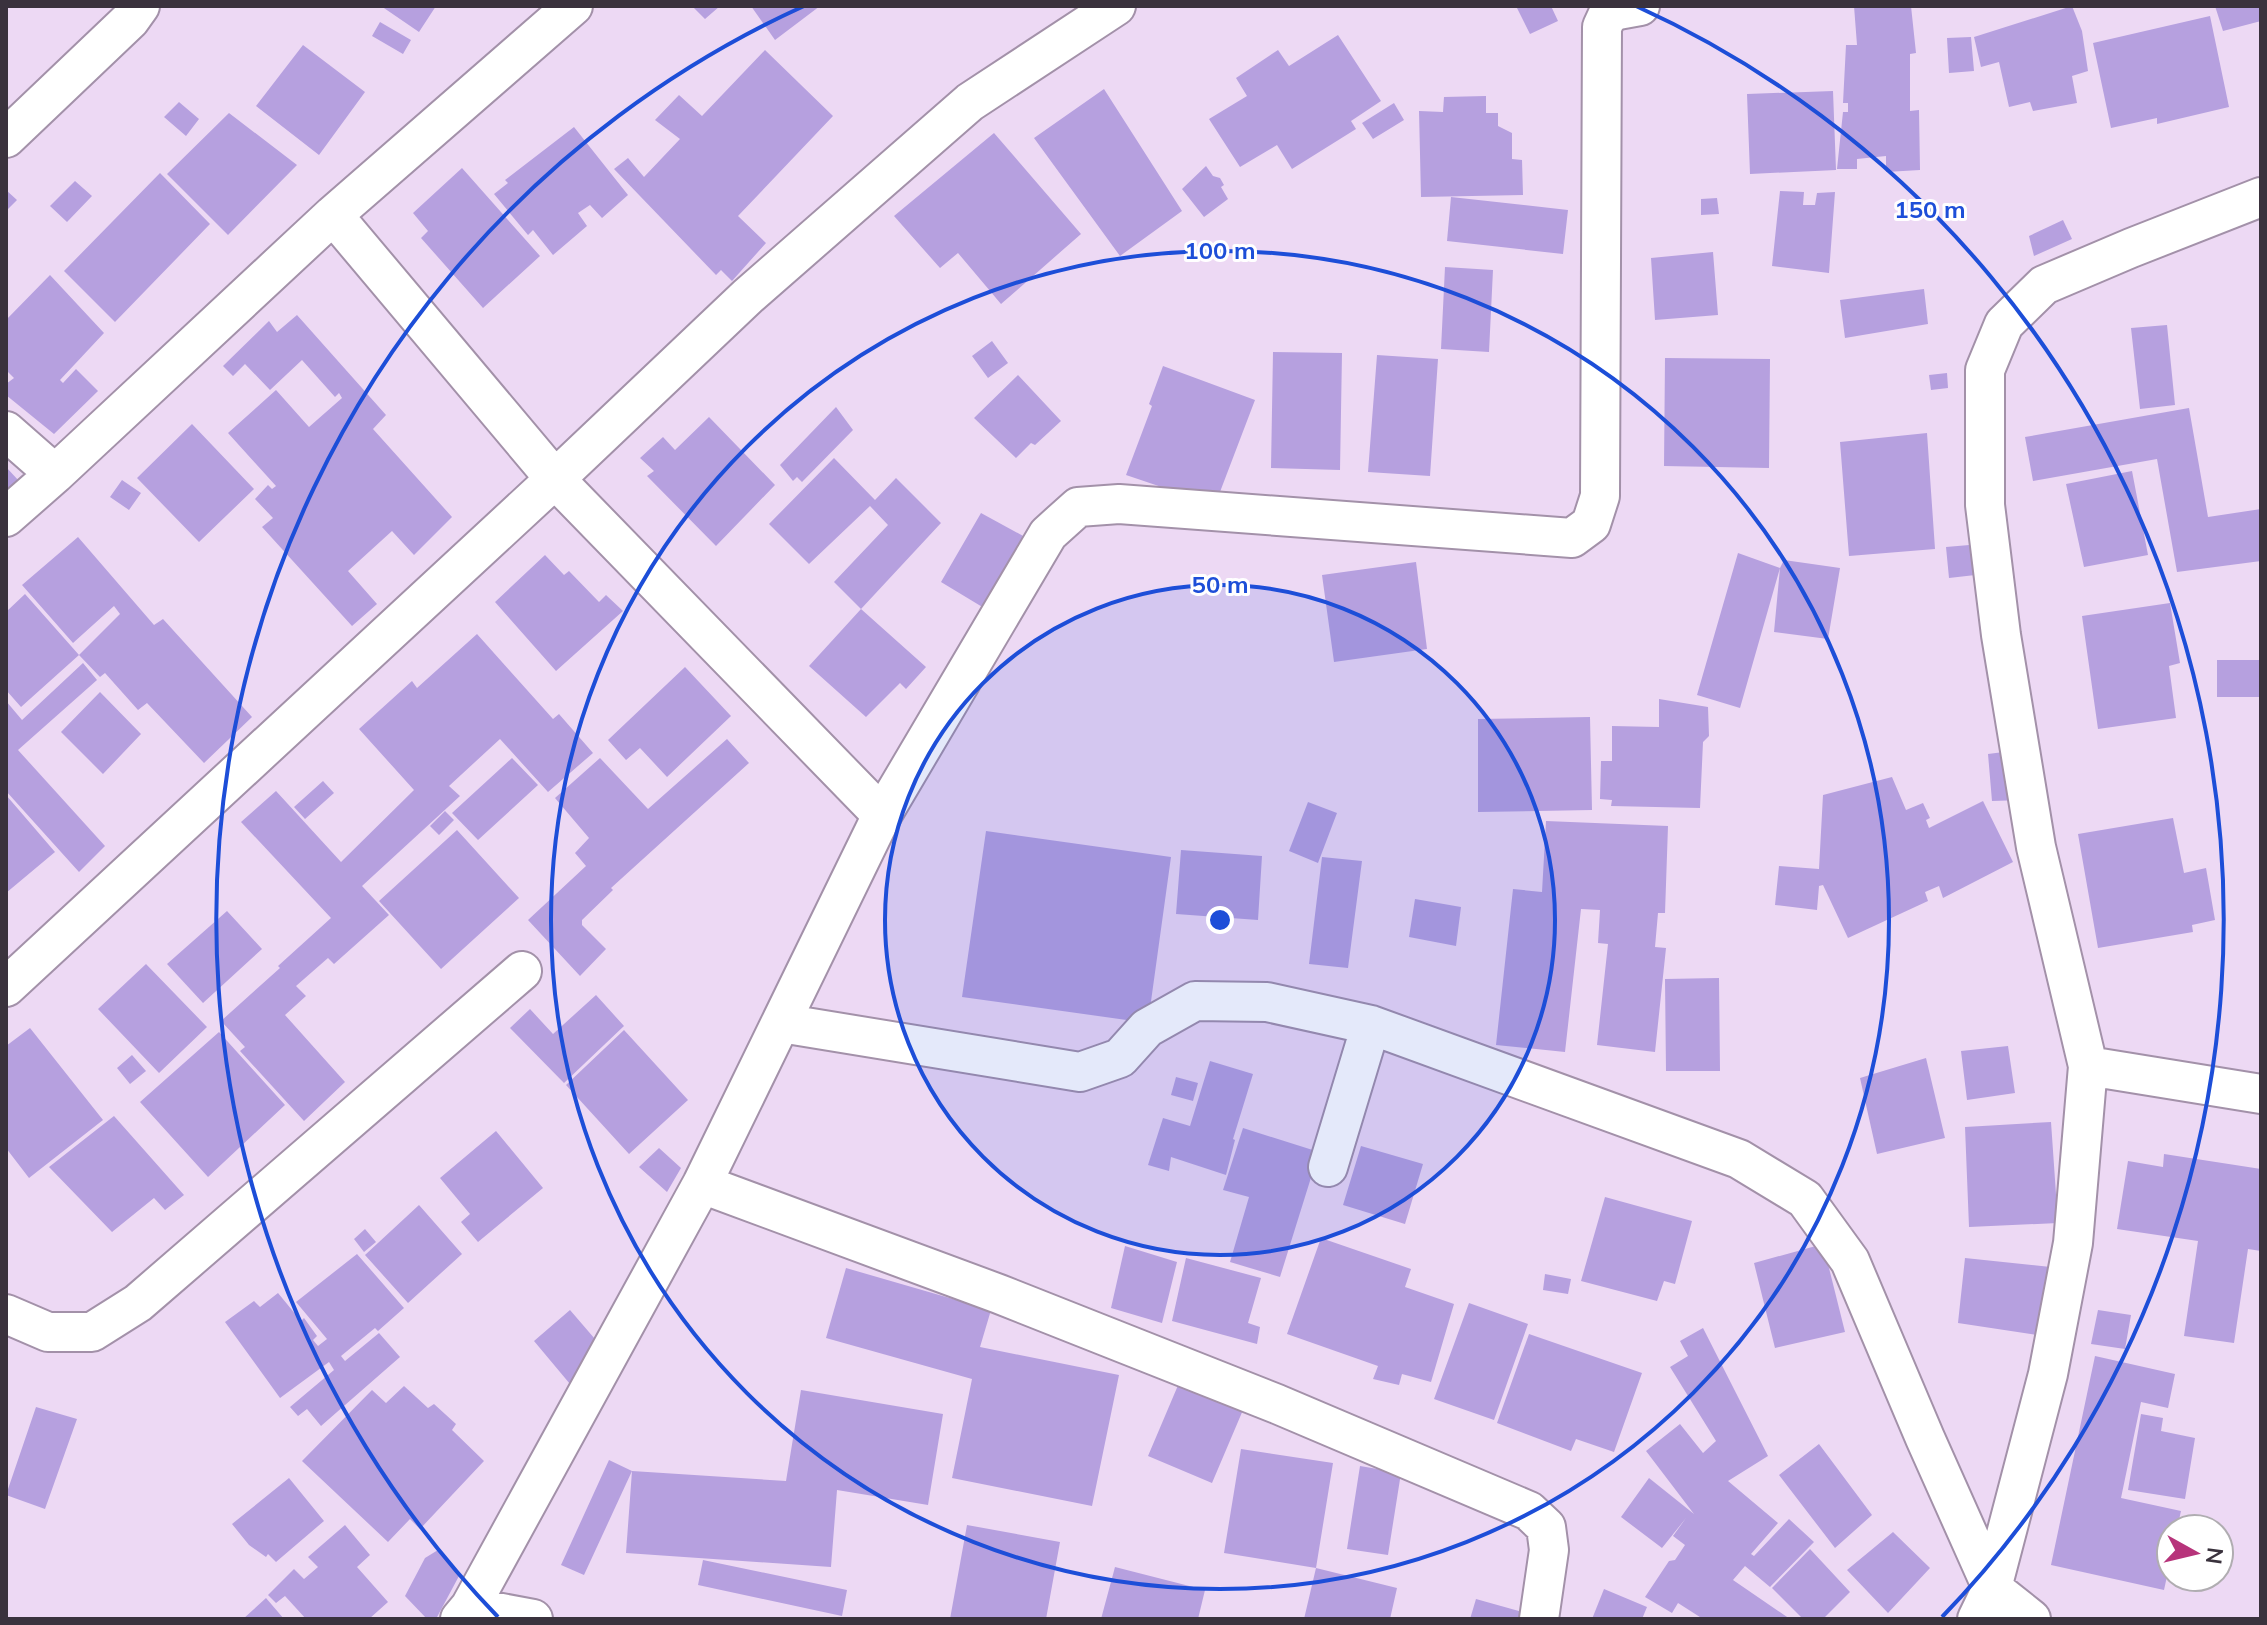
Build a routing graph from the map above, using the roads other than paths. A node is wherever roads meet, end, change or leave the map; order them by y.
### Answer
1 (140, 6) edge
2 (573, 6) edge
3 (1116, 6) edge
4 (1640, 6) edge
5 (6, 138) edge
6 (2261, 197) edge
7 (333, 215) junction
8 (6, 431) edge
9 (55, 474) junction
10 (555, 479) junction
11 (6, 517) edge
12 (882, 815) junction
13 (522, 971) dead end
14 (6, 987) edge
15 (781, 1023) junction
16 (1371, 1025) junction
17 (2088, 1066) junction
18 (2261, 1094) edge
19 (1328, 1167) dead end
20 (702, 1184) junction
21 (6, 1314) edge
22 (1985, 1603) edge
23 (465, 1613) edge
24 (533, 1619) edge
25 (1539, 1619) edge
26 (2031, 1619) edge

1 - 5 street
2 - 7 street
3 - 10 street
4 - 12 street
6 - 17 street
7 - 9 street
7 - 10 street
8 - 9 street
9 - 11 street
10 - 12 street
10 - 14 street
12 - 15 street
13 - 21 street
15 - 16 street
15 - 20 street
16 - 19 street
16 - 22 street
17 - 18 street
17 - 22 street
20 - 23 street
20 - 25 street
22 - 26 street
23 - 24 street

